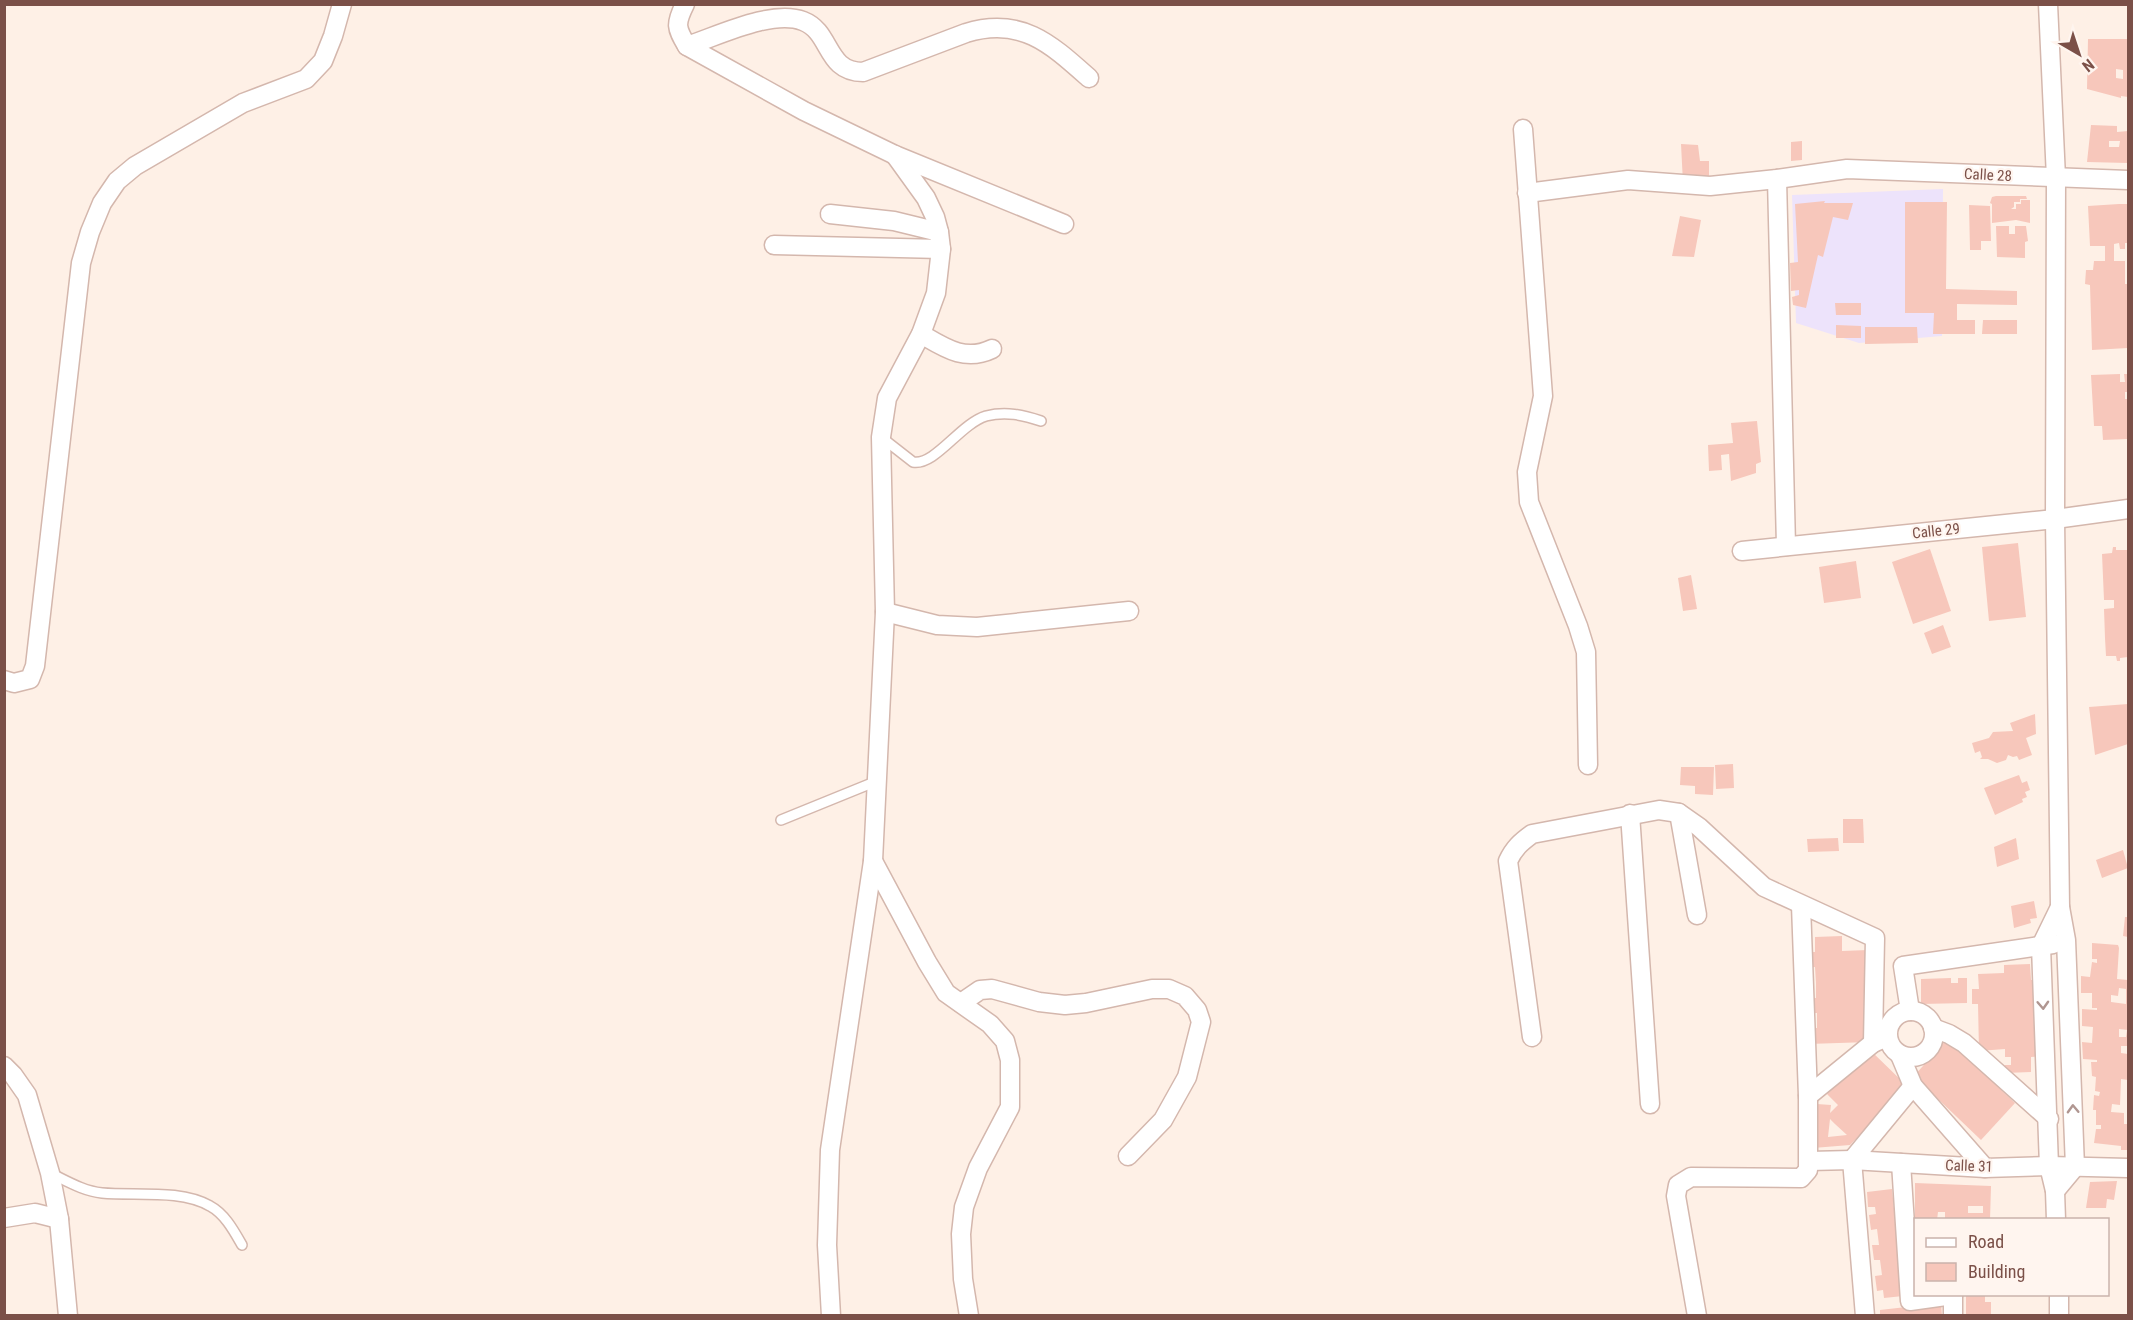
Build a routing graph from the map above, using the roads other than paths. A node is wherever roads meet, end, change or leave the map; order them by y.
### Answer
1 (342, 4) edge
2 (685, 4) edge
3 (2048, 4) edge
4 (687, 46) junction
5 (1089, 78) dead end
6 (1523, 129) dead end
7 (895, 154) junction
8 (2056, 178) junction
9 (1777, 179) junction
10 (2128, 180) edge
11 (1527, 193) junction
12 (830, 214) dead end
13 (1064, 224) dead end
14 (940, 241) junction
15 (774, 245) dead end
16 (921, 334) junction
17 (992, 349) dead end
18 (1041, 421) dead end
19 (881, 437) junction
20 (2128, 509) edge
21 (2055, 519) junction
22 (1786, 546) junction
23 (1742, 551) dead end
24 (1130, 611) dead end
25 (885, 612) junction
26 (4, 680) edge
27 (1588, 765) dead end
28 (877, 781) junction
29 (1679, 813) junction
30 (1630, 814) junction
31 (781, 820) dead end
32 (873, 861) junction
33 (1801, 904) junction
34 (2060, 907) junction
35 (1697, 915) dead end
36 (2066, 940) junction
37 (2041, 946) junction
38 (961, 1003) junction
39 (1910, 1011) junction
40 (1933, 1028) junction
41 (1532, 1037) dead end
42 (1880, 1040) junction
43 (1900, 1055) junction
44 (4, 1066) edge
45 (1913, 1086) junction
46 (1808, 1096) junction
47 (1650, 1104) dead end
48 (2049, 1119) junction
49 (1128, 1156) dead end
50 (1852, 1160) junction
51 (1809, 1161) junction
52 (1900, 1163) junction
53 (2049, 1166) junction
54 (2075, 1167) junction
55 (1985, 1168) junction
56 (2128, 1168) edge
57 (50, 1173) junction
58 (2055, 1191) junction
59 (4, 1218) edge
60 (2056, 1218) edge
61 (59, 1219) junction
62 (242, 1245) dead end
63 (1912, 1260) edge
64 (1946, 1296) edge
65 (1953, 1296) edge
66 (2059, 1296) edge
67 (68, 1316) edge
68 (831, 1316) edge
69 (969, 1316) edge
70 (1697, 1316) edge
71 (1865, 1316) edge
72 (1953, 1316) edge
73 (2060, 1316) edge

1 - 26 street
2 - 4 street
3 - 8 street
4 - 5 street
4 - 7 street
6 - 11 street
7 - 13 street
7 - 14 street
8 - 9 street, Calle 28
8 - 10 street, Calle 28
8 - 21 street
9 - 11 street, Calle 28
9 - 22 street
11 - 27 street
12 - 14 street
14 - 15 street
14 - 16 street
16 - 17 street
16 - 19 street
18 - 19 lane
19 - 25 street
20 - 21 street, Calle 29
21 - 22 street, Calle 29
21 - 34 street
22 - 23 street, Calle 29
24 - 25 street
25 - 28 street
28 - 31 lane
28 - 32 street
29 - 30 street
29 - 33 street
29 - 35 street
30 - 41 street
30 - 47 street
32 - 38 street
32 - 68 street
33 - 42 street
33 - 46 street
34 - 36 street
34 - 37 street
36 - 37 street
54 -> 36 street
37 - 39 street
37 -> 48 street
38 - 49 street
38 - 69 street
39 - 40 street
39 - 42 street
40 - 43 street
40 - 48 street
42 - 43 street
42 - 46 street
43 - 45 street
44 - 57 street
45 - 50 street
45 - 55 street
46 - 51 street
48 - 53 street
50 - 51 street, Calle 31
50 - 52 street, Calle 31
50 - 71 street
51 - 70 street
52 - 55 street, Calle 31
52 - 63 street
53 - 54 street, Calle 31
53 - 55 street, Calle 31
53 - 58 street
54 - 56 street, Calle 31
54 - 58 street
57 - 61 street
57 - 62 lane
58 - 60 street
59 - 61 street
61 - 67 street
63 - 64 street
65 - 72 street
66 - 73 street

